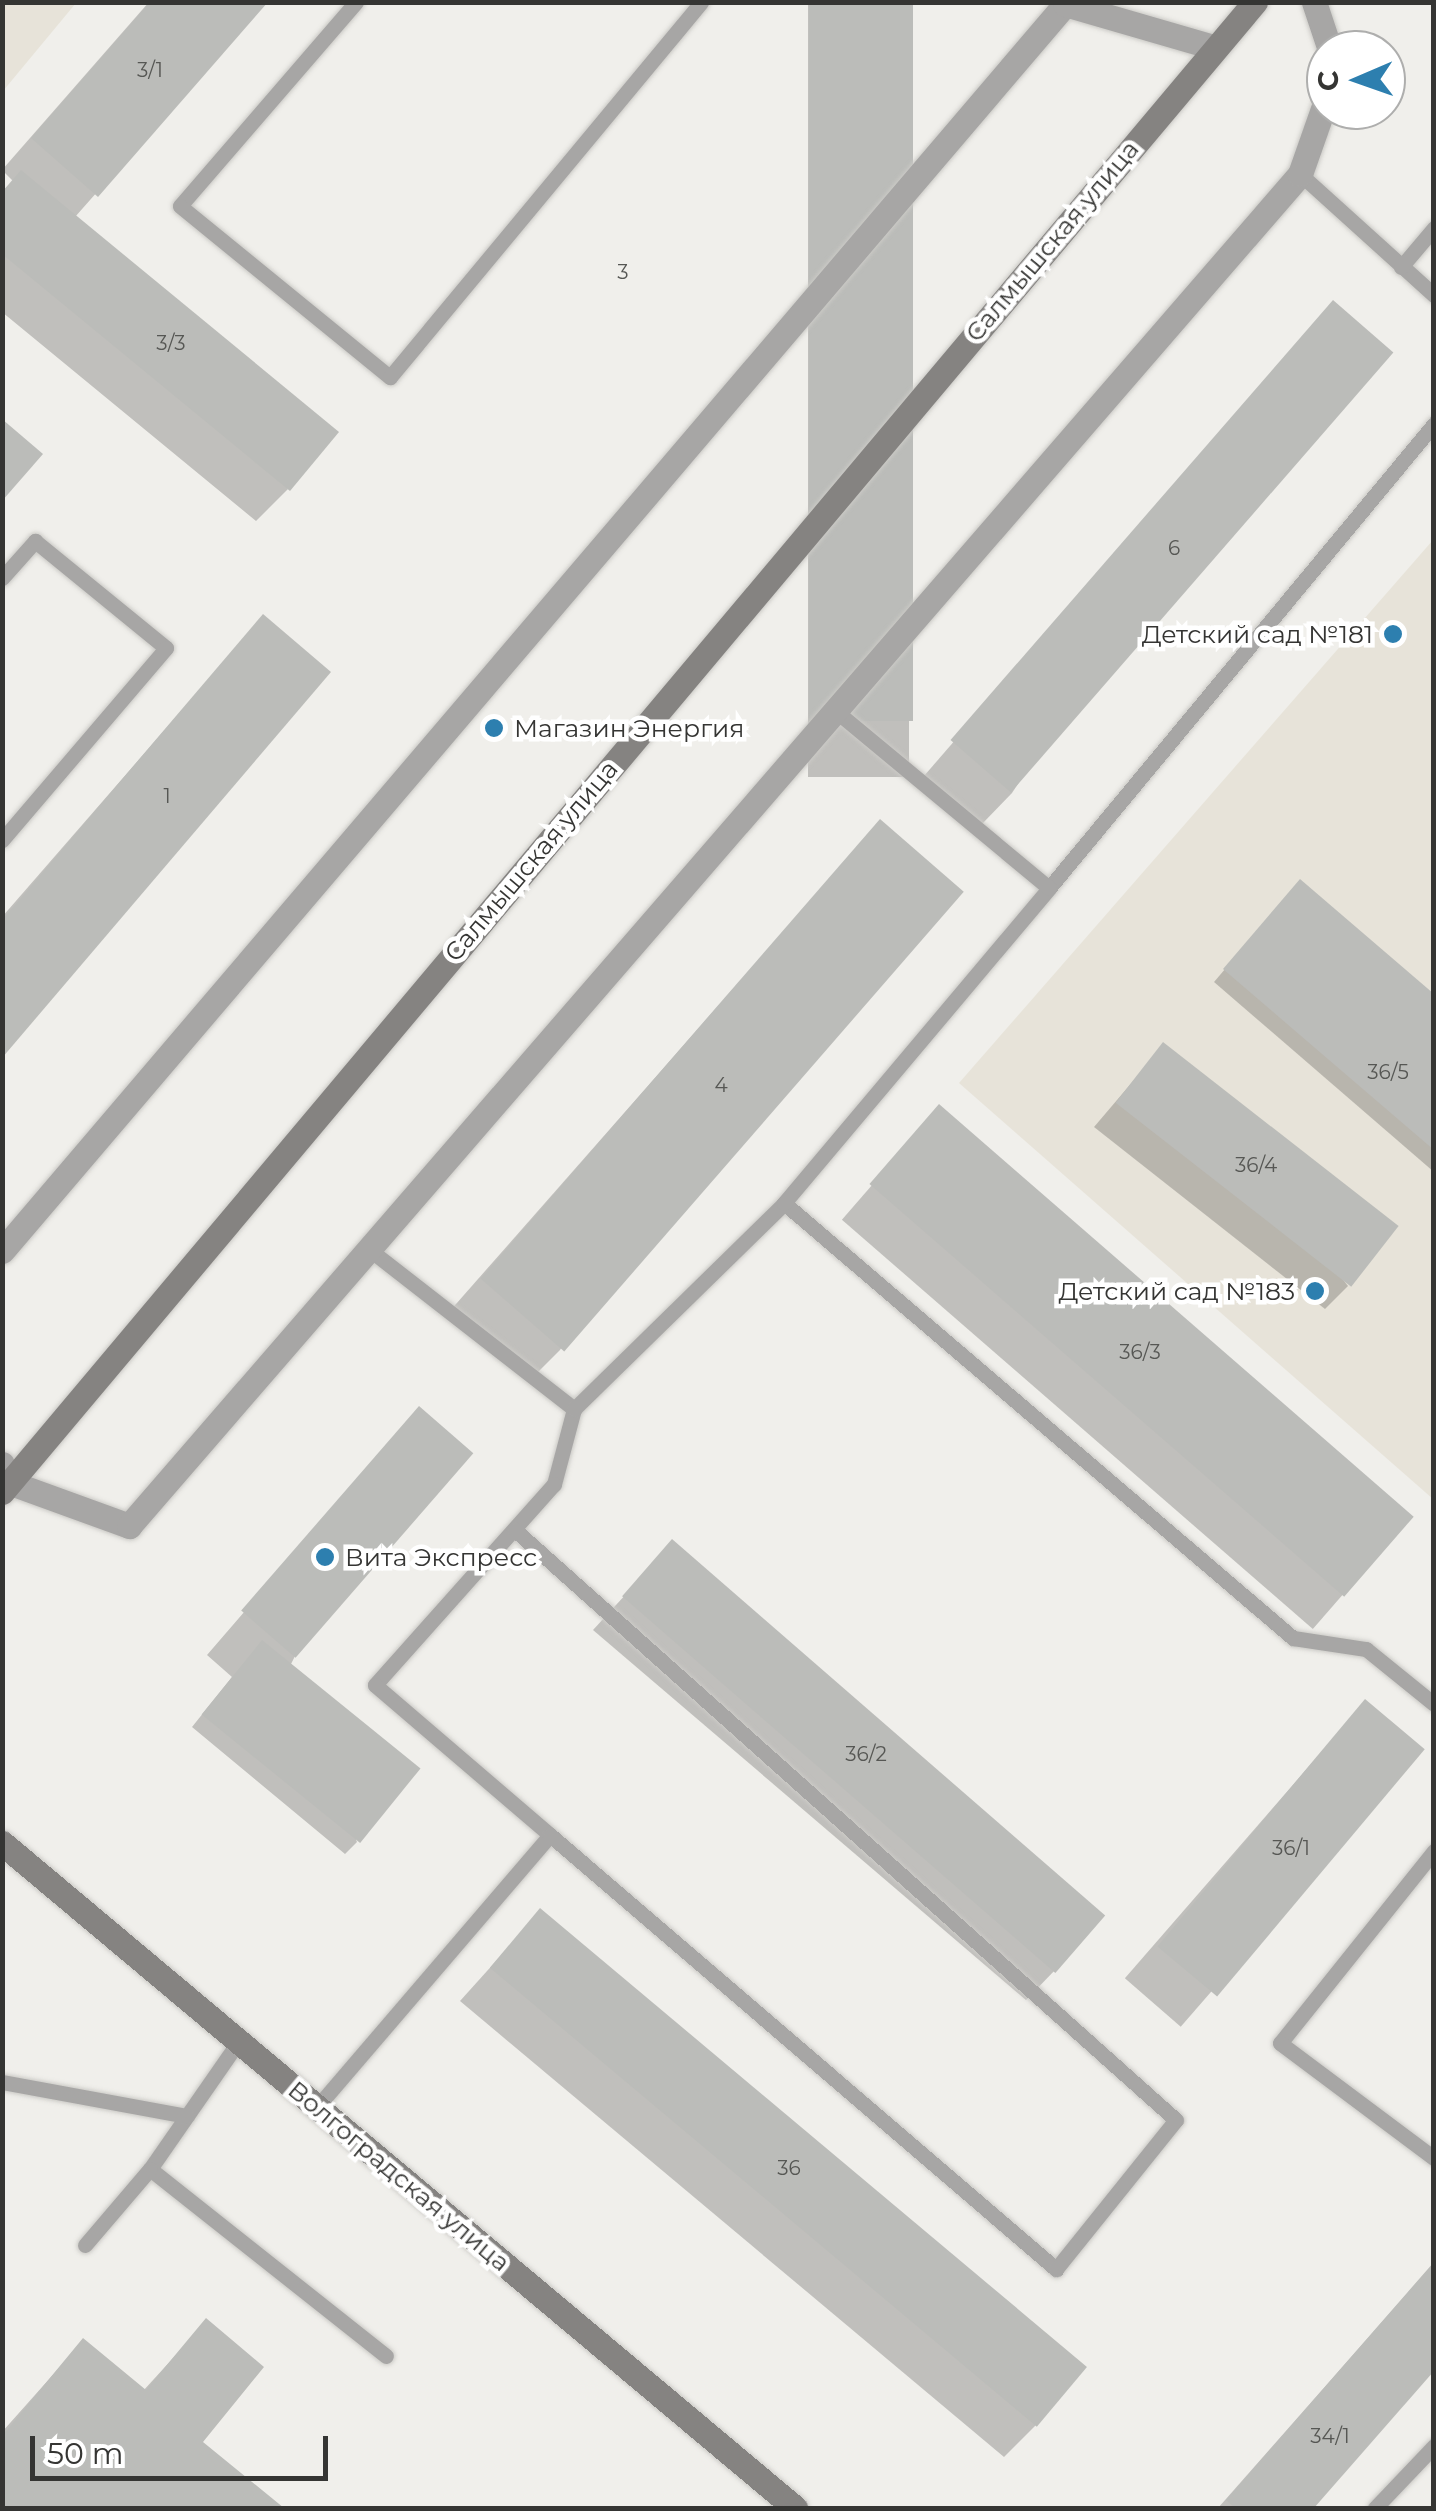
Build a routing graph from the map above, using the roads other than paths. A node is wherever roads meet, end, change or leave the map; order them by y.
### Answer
1 (356, 2) edge
2 (700, 2) edge
3 (1255, 2) edge
4 (1314, 2) edge
5 (1064, 3) edge
6 (1323, 30) edge
7 (1216, 48) junction
8 (1315, 130) edge
9 (1300, 174) junction
10 (1434, 228) edge
11 (1401, 267) junction
12 (1434, 295) edge
13 (1434, 424) edge
14 (2, 578) edge
15 (838, 713) junction
16 (2, 840) edge
17 (1050, 888) junction
18 (784, 1203) junction
19 (370, 1250) junction
20 (2, 1251) edge
21 (574, 1409) junction
22 (5, 1480) edge
23 (515, 1530) junction
24 (1434, 1704) edge
25 (550, 1835) junction
26 (2, 1843) edge
27 (1434, 1852) edge
28 (238, 2042) junction
29 (2, 2082) edge
30 (317, 2108) junction
31 (187, 2116) junction
32 (1434, 2158) edge
33 (150, 2169) junction
34 (85, 2246) dead end
35 (386, 2356) dead end
36 (1434, 2446) edge
37 (795, 2508) edge
38 (1375, 2508) edge

1 - 2 lane
3 - 7 main road, Салмышская улица
4 - 6 street
5 - 7 street
5 - 20 street
7 - 22 main road, Салмышская улица
8 - 9 street
9 - 11 lane
9 - 15 street
10 - 11 lane
11 - 12 lane
13 - 17 lane
14 - 16 lane
15 - 17 lane
15 - 19 street
17 - 18 lane
18 - 21 lane
18 - 24 lane
19 - 21 lane
19 - 22 street
21 - 23 lane
23 - 25 lane
23 - 25 lane
25 - 30 lane
26 - 28 main road, Волгоградская улица
27 - 32 lane
28 - 30 main road, Волгоградская улица
28 - 31 lane
29 - 31 lane
30 - 37 main road, Волгоградская улица
31 - 33 lane
33 - 34 lane
33 - 35 lane
36 - 38 lane

